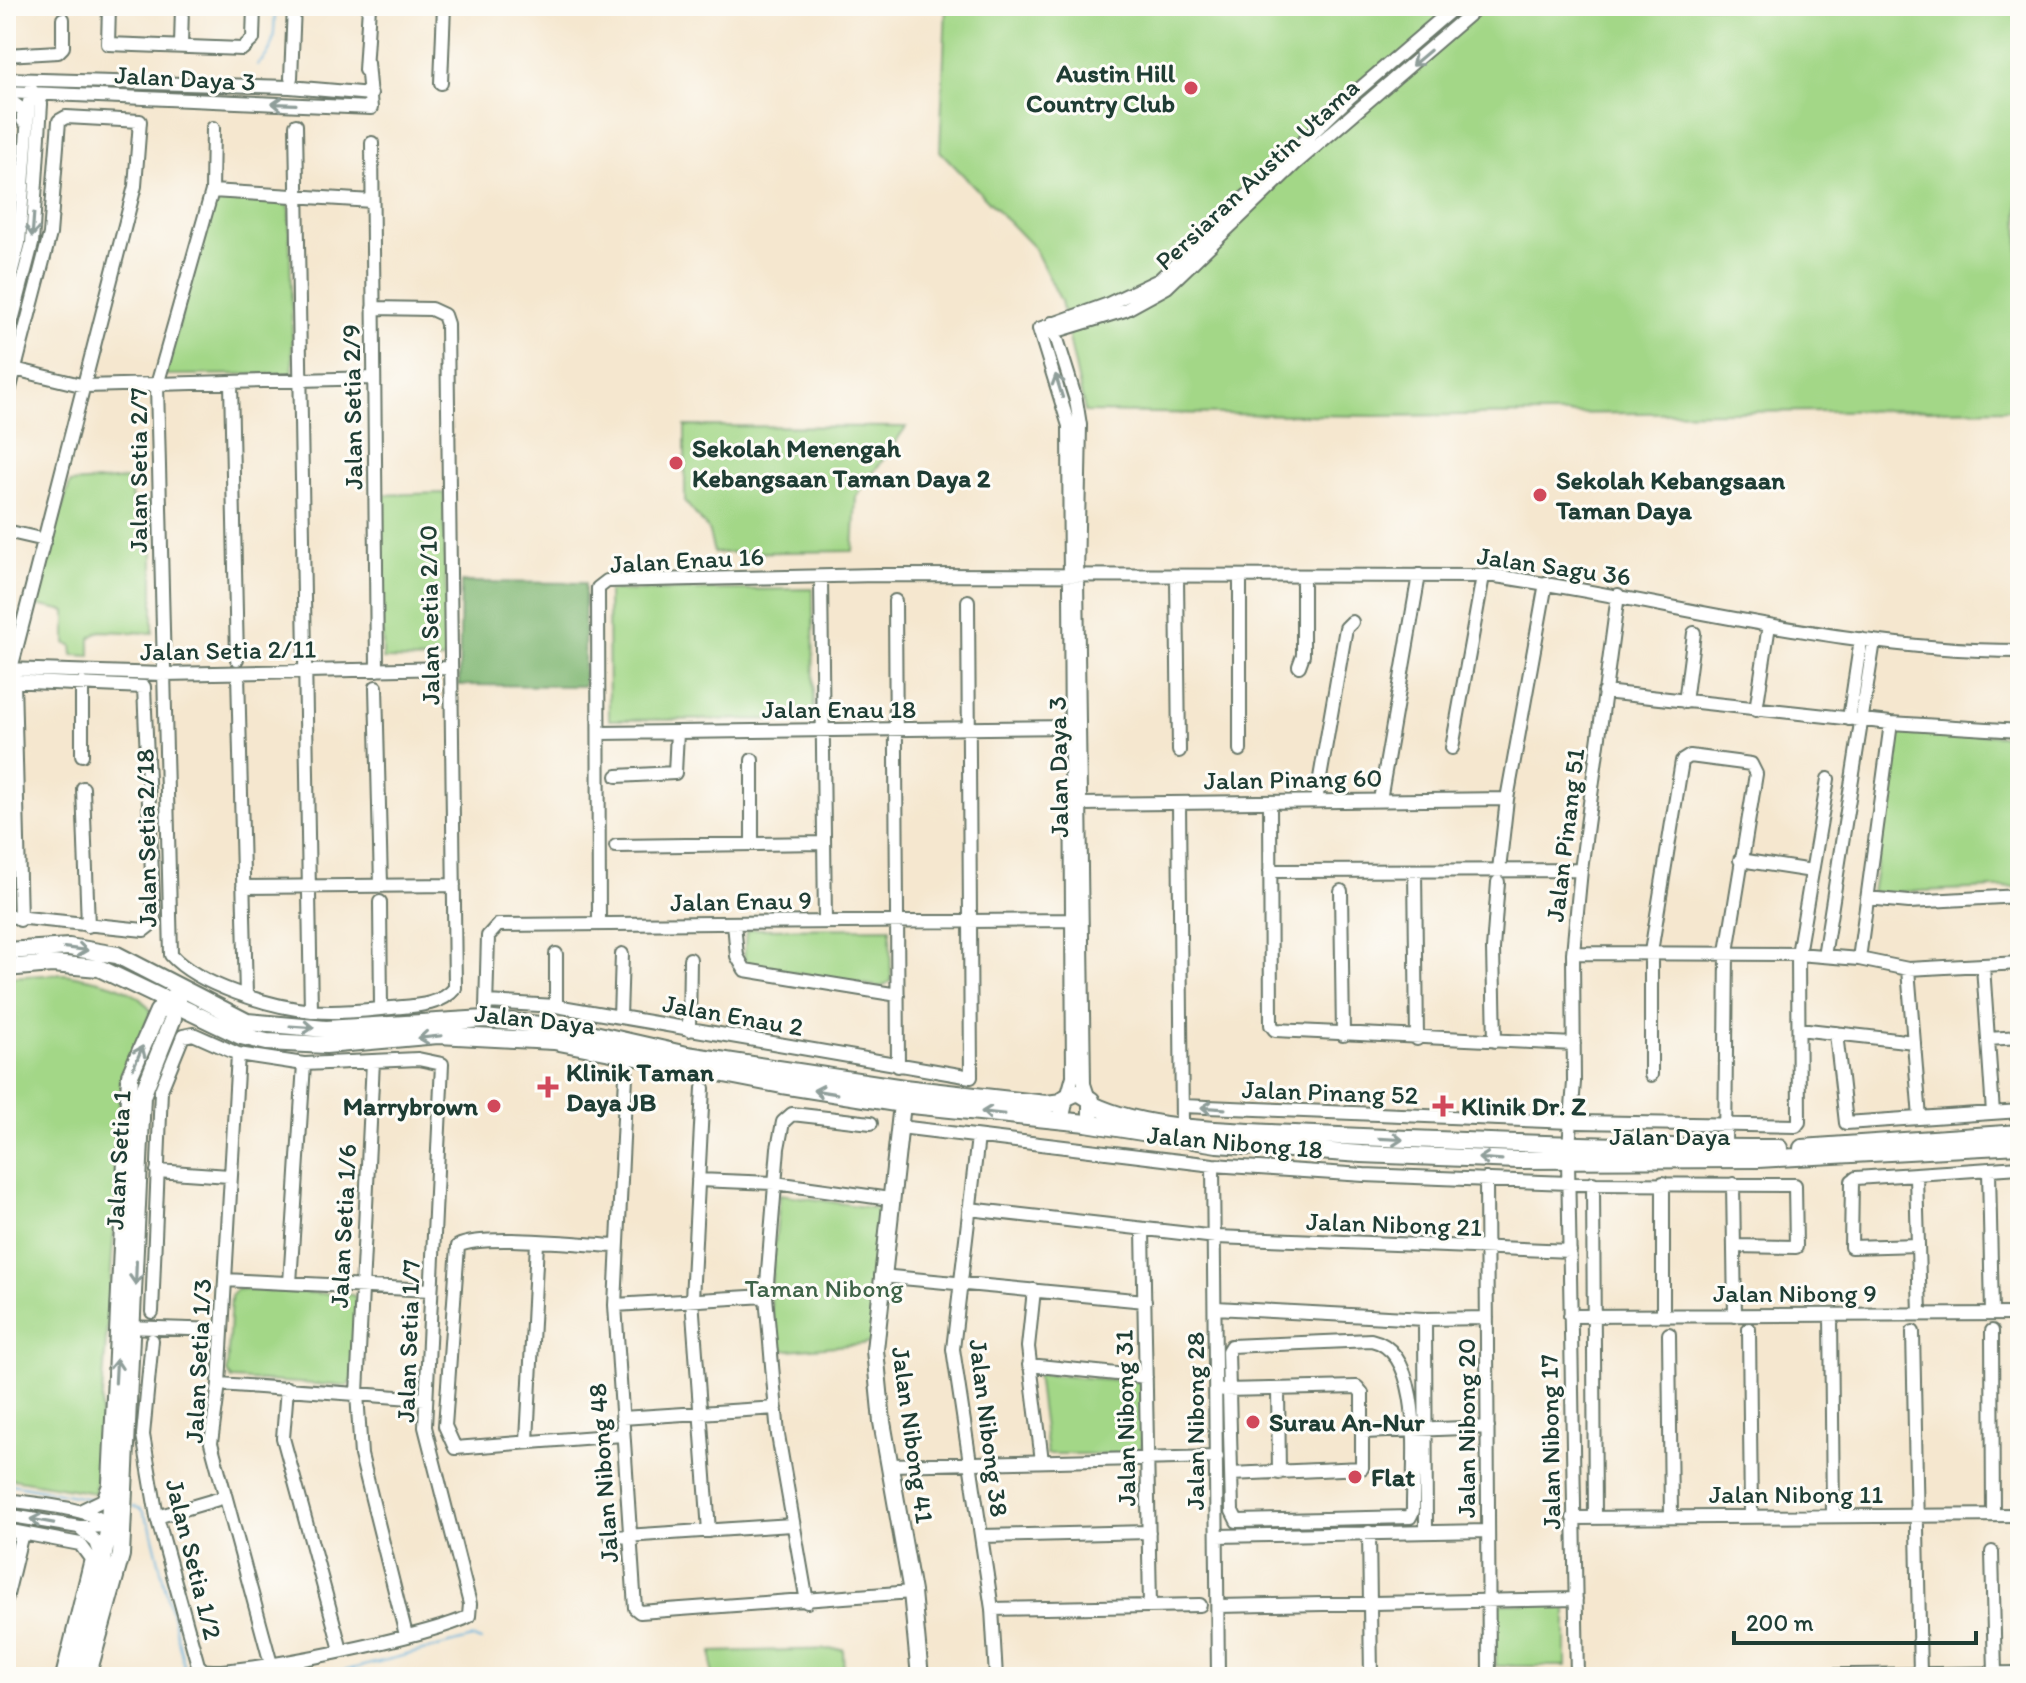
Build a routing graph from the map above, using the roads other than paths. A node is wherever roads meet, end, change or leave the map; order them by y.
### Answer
1 (109, 6) edge
2 (182, 6) edge
3 (254, 6) edge
4 (294, 6) edge
5 (369, 6) edge
6 (444, 6) edge
7 (1456, 6) edge
8 (1479, 6) edge
9 (63, 19) dead end
10 (181, 46) junction
11 (6, 55) edge
12 (291, 78) dead end
13 (6, 80) edge
14 (126, 82) junction
15 (441, 83) dead end
16 (34, 92) junction
17 (366, 93) junction
18 (6, 95) edge
19 (126, 97) junction
20 (296, 125) dead end
21 (213, 128) dead end
22 (372, 143) dead end
23 (31, 176) junction
24 (212, 191) junction
25 (297, 196) junction
26 (372, 201) junction
27 (6, 293) edge
28 (373, 308) junction
29 (1086, 323) junction
30 (1048, 330) junction
31 (6, 344) edge
32 (1067, 367) junction
33 (10, 368) edge
34 (374, 378) junction
35 (300, 381) junction
36 (231, 383) junction
37 (157, 385) junction
38 (85, 386) junction
39 (6, 403) edge
40 (1074, 438) junction
41 (6, 531) edge
42 (45, 540) junction
43 (1419, 575) junction
44 (1240, 576) junction
45 (1303, 576) junction
46 (1483, 576) junction
47 (821, 577) junction
48 (1177, 577) junction
49 (1072, 578) junction
50 (1546, 583) junction
51 (1618, 595) junction
52 (895, 601) dead end
53 (968, 601) dead end
54 (1352, 622) dead end
55 (1769, 625) junction
56 (1694, 633) dead end
57 (1868, 640) junction
58 (2020, 651) edge
59 (238, 666) junction
60 (1299, 666) dead end
61 (451, 668) junction
62 (377, 670) junction
63 (304, 671) junction
64 (164, 674) junction
65 (9, 675) edge
66 (82, 683) junction
67 (376, 687) dead end
68 (1604, 692) junction
69 (1685, 702) junction
70 (1756, 710) junction
71 (1849, 719) junction
72 (1864, 720) junction
73 (1891, 723) junction
74 (1074, 727) junction
75 (822, 730) junction
76 (970, 730) junction
77 (897, 731) junction
78 (2020, 731) edge
79 (677, 732) junction
80 (600, 733) junction
81 (1452, 748) dead end
82 (1240, 750) dead end
83 (1179, 751) dead end
84 (82, 755) dead end
85 (752, 760) dead end
86 (11, 772) edge
87 (617, 776) dead end
88 (1828, 779) dead end
89 (83, 788) dead end
90 (1507, 799) junction
91 (1380, 800) junction
92 (1316, 801) junction
93 (1270, 802) junction
94 (1179, 803) junction
95 (1080, 804) junction
96 (824, 843) junction
97 (752, 844) junction
98 (616, 846) dead end
99 (1740, 860) junction
100 (1581, 870) junction
101 (1270, 871) junction
102 (1415, 871) junction
103 (1812, 871) junction
104 (1498, 876) junction
105 (381, 885) junction
106 (454, 885) junction
107 (310, 886) junction
108 (243, 887) junction
109 (1341, 891) dead end
110 (2020, 896) edge
111 (1867, 898) junction
112 (380, 902) dead end
113 (6, 916) edge
114 (20, 920) junction
115 (971, 920) junction
116 (1076, 920) junction
117 (898, 921) junction
118 (825, 922) junction
119 (734, 923) junction
120 (599, 924) junction
121 (88, 926) junction
122 (6, 951) edge
123 (1651, 952) junction
124 (1727, 952) junction
125 (1573, 953) junction
126 (556, 954) dead end
127 (622, 954) dead end
128 (1798, 954) junction
129 (1824, 956) junction
130 (690, 959) dead end
131 (1859, 959) junction
132 (2020, 963) edge
133 (1983, 966) junction
134 (6, 968) edge
135 (1908, 969) junction
136 (139, 976) junction
137 (246, 995) junction
138 (898, 995) junction
139 (443, 999) joint
140 (487, 1002) junction
141 (172, 1004) junction
142 (556, 1006) junction
143 (381, 1009) junction
144 (311, 1011) junction
145 (226, 1014) junction
146 (620, 1017) junction
147 (205, 1019) junction
148 (485, 1019) junction
149 (159, 1028) junction
150 (1799, 1029) junction
151 (689, 1030) junction
152 (1836, 1033) junction
153 (1343, 1035) junction
154 (2020, 1037) edge
155 (1417, 1039) junction
156 (1988, 1039) junction
157 (1495, 1041) junction
158 (1914, 1042) junction
159 (1574, 1044) junction
160 (238, 1054) junction
161 (627, 1055) junction
162 (373, 1061) junction
163 (304, 1064) junction
164 (898, 1066) junction
165 (1651, 1075) dead end
166 (703, 1088) dead end
167 (1065, 1098) junction
168 (1090, 1101) junction
169 (902, 1104) junction
170 (1183, 1106) junction
171 (2020, 1111) edge
172 (1993, 1113) junction
173 (1363, 1115) junction
174 (1920, 1118) junction
175 (1076, 1122) junction
176 (1574, 1122) junction
177 (871, 1123) dead end
178 (1725, 1124) junction
179 (1182, 1125) junction
180 (900, 1127) junction
181 (2020, 1133) edge
182 (978, 1137) junction
183 (1362, 1137) junction
184 (2020, 1145) edge
185 (1725, 1148) junction
186 (1573, 1152) junction
187 (1213, 1165) junction
188 (2020, 1167) edge
189 (1989, 1170) junction
190 (157, 1171) junction
191 (229, 1176) junction
192 (1916, 1176) junction
193 (1486, 1179) junction
194 (698, 1180) junction
195 (775, 1183) junction
196 (1572, 1183) junction
197 (1593, 1183) junction
198 (1663, 1183) junction
199 (1733, 1184) junction
200 (890, 1199) junction
201 (969, 1209) junction
202 (1143, 1230) junction
203 (1216, 1237) junction
204 (537, 1243) junction
205 (1918, 1245) junction
206 (617, 1246) junction
207 (1734, 1246) junction
208 (1487, 1250) junction
209 (1570, 1251) junction
210 (881, 1276) junction
211 (225, 1280) junction
212 (960, 1281) junction
213 (290, 1283) junction
214 (361, 1286) junction
215 (431, 1290) junction
216 (1034, 1290) junction
217 (766, 1296) junction
218 (692, 1299) junction
219 (1145, 1301) junction
220 (615, 1305) junction
221 (1216, 1308) junction
222 (152, 1312) dead end
223 (1920, 1314) junction
224 (1992, 1314) junction
225 (2020, 1314) edge
226 (1831, 1315) junction
227 (1570, 1316) junction
228 (1594, 1316) junction
229 (1663, 1316) junction
230 (1735, 1316) junction
231 (1487, 1318) junction
232 (1425, 1319) junction
233 (126, 1327) junction
234 (1749, 1329) dead end
235 (222, 1330) junction
236 (1992, 1331) dead end
237 (1913, 1332) dead end
238 (1669, 1334) dead end
239 (152, 1340) dead end
240 (1029, 1365) junction
241 (1146, 1377) junction
242 (219, 1384) junction
243 (287, 1388) junction
244 (1278, 1389) junction
245 (1223, 1390) junction
246 (357, 1393) junction
247 (425, 1399) junction
248 (776, 1408) junction
249 (700, 1413) junction
250 (622, 1418) junction
251 (1488, 1427) junction
252 (1426, 1428) junction
253 (1412, 1429) junction
254 (1363, 1432) junction
255 (622, 1435) junction
256 (527, 1441) junction
257 (124, 1454) junction
258 (1217, 1457) junction
259 (1148, 1459) junction
260 (1042, 1461) junction
261 (970, 1463) junction
262 (890, 1465) junction
263 (1279, 1473) junction
264 (1231, 1474) junction
265 (110, 1477) junction
266 (225, 1497) junction
267 (6, 1500) edge
268 (77, 1512) junction
269 (6, 1515) edge
270 (1916, 1515) junction
271 (1993, 1515) junction
272 (2020, 1515) edge
273 (1833, 1516) junction
274 (157, 1517) junction
275 (1671, 1517) junction
276 (1751, 1517) junction
277 (1573, 1518) junction
278 (1595, 1518) junction
279 (792, 1525) junction
280 (109, 1526) junction
281 (79, 1527) junction
282 (6, 1530) edge
283 (709, 1531) junction
284 (1426, 1531) junction
285 (1488, 1531) junction
286 (1149, 1532) junction
287 (1369, 1532) junction
288 (22, 1533) junction
289 (981, 1536) junction
290 (1217, 1536) junction
291 (611, 1537) dead end
292 (630, 1537) junction
293 (1992, 1552) dead end
294 (103, 1563) junction
295 (115, 1585) junction
296 (912, 1592) junction
297 (6, 1599) edge
298 (1576, 1599) junction
299 (1489, 1600) junction
300 (807, 1602) junction
301 (1370, 1604) junction
302 (1200, 1605) dead end
303 (1150, 1606) junction
304 (1218, 1606) junction
305 (992, 1609) junction
306 (88, 1616) junction
307 (406, 1635) junction
308 (341, 1650) junction
309 (93, 1658) junction
310 (271, 1664) junction
311 (2020, 1673) edge
312 (1995, 1674) junction
313 (1920, 1675) junction
314 (62, 1677) edge
315 (71, 1677) edge
316 (85, 1677) edge
317 (102, 1677) edge
318 (920, 1677) edge
319 (996, 1677) edge
320 (1218, 1677) edge
321 (1371, 1677) edge
322 (1489, 1677) edge
323 (1577, 1677) edge
324 (1692, 1677) edge

1 - 10 street
2 - 10 street
3 - 10 street
4 - 12 street
5 - 17 street
6 - 15 street
7 - 30 street, Persiaran Austin Utama
8 -> 29 street, Persiaran Austin Utama
9 - 11 street
13 - 14 street, Jalan Daya 3
13 - 16 street
14 - 16 street
14 - 17 street, Jalan Daya 3
16 - 18 street, Jalan Daya 3
16 - 19 street, Jalan Daya 3
16 - 23 street
17 -> 19 street, Jalan Daya 3
18 - 23 street
19 - 23 street
20 - 25 street
21 - 24 street, Jalan Setia 2/7
22 - 26 street, Jalan Setia 2/9
23 - 27 street
23 -> 31 street
24 - 25 street
24 - 37 street, Jalan Setia 2/7
25 - 26 street
25 - 35 street
26 - 28 street, Jalan Setia 2/9
28 - 34 street, Jalan Setia 2/9
28 - 61 street, Jalan Setia 2/10
29 - 30 street, Persiaran Austin Utama
29 - 32 street
30 - 32 street
40 -> 30 street
32 - 40 street
33 - 38 street
33 - 38 street
33 - 39 street
34 - 35 street
34 - 62 street, Jalan Setia 2/9
35 - 36 street
35 - 63 street
36 - 37 street
36 - 59 street
37 - 38 street
37 - 64 street, Jalan Setia 2/7
38 - 42 street
40 - 49 street, Jalan Daya 3
41 - 42 street
42 - 65 street
43 - 45 street, Jalan Sagu 36
43 - 46 street, Jalan Sagu 36
43 - 91 street
44 - 45 street, Jalan Sagu 36
44 - 48 street, Jalan Sagu 36
44 - 82 street
45 - 60 street
46 - 50 street, Jalan Sagu 36
46 - 81 street
47 - 49 street, Jalan Enau 16
47 - 75 street
47 - 80 street, Jalan Enau 16
48 - 49 street, Jalan Sagu 36
48 - 83 street
49 - 74 street, Jalan Daya 3
50 - 51 street, Jalan Sagu 36
50 - 90 street
51 - 55 street, Jalan Sagu 36
51 - 68 street, Jalan Pinang 51
52 - 77 street
53 - 76 street
54 - 92 street
55 - 57 street, Jalan Sagu 36
55 - 70 street
56 - 69 street
57 - 58 street, Jalan Sagu 36
57 - 71 street
57 - 72 street
59 - 63 street, Jalan Setia 2/11
59 - 64 street, Jalan Setia 2/11
59 - 108 street
61 - 62 street, Jalan Setia 2/11
61 - 106 street, Jalan Setia 2/10
62 - 63 street, Jalan Setia 2/11
63 - 107 street
64 - 65 street, Jalan Setia 2/11
64 - 137 street, Jalan Setia 2/18
65 - 66 street
65 - 86 street
66 - 84 street
66 - 121 street
67 - 105 street
68 - 69 street
68 - 100 street, Jalan Pinang 51
69 - 70 street
70 - 71 street
71 - 72 street
72 - 73 street
72 - 129 street
73 - 78 street
73 - 111 street
74 - 76 street, Jalan Enau 18
74 - 95 street, Jalan Daya 3
74 - 116 street, Jalan Daya 3
75 - 77 street, Jalan Enau 18
75 - 79 street, Jalan Enau 18
75 - 96 street
76 - 77 street, Jalan Enau 18
76 - 115 street
77 - 117 street
79 - 80 street, Jalan Enau 18
79 - 87 street
80 - 120 street, Jalan Enau 16
85 - 97 street
86 - 114 street
88 - 103 street
89 - 121 street
90 - 91 street, Jalan Pinang 60
90 - 104 street
91 - 92 street, Jalan Pinang 60
92 - 93 street, Jalan Pinang 60
93 - 94 street, Jalan Pinang 60
93 - 101 street
94 - 95 street, Jalan Pinang 60
94 - 170 street
95 - 116 street, Jalan Daya 3
96 - 97 street
96 - 118 street
97 - 98 street
99 - 103 street
99 - 123 street
99 - 124 street
100 - 104 street
100 - 125 street, Jalan Pinang 51
101 - 102 street
101 - 153 street
102 - 104 street
102 - 155 street
103 - 128 street
104 - 157 street
105 - 106 street
105 - 107 street
106 - 139 street, Jalan Setia 2/10
107 - 108 street
107 - 144 street
108 - 137 street
109 - 153 street
110 - 111 street
111 - 131 street
112 - 143 street
113 - 114 street
114 - 121 street
115 - 116 street, Jalan Enau 9
115 - 117 street, Jalan Enau 9
115 - 164 street, Jalan Enau 2
116 - 167 street, Jalan Daya 3
116 - 168 street, Jalan Daya 3
117 - 118 street, Jalan Enau 9
117 - 138 street
118 - 119 street, Jalan Enau 9
119 - 120 street, Jalan Enau 9
119 - 138 street
120 - 140 street, Jalan Enau 9
122 -> 136 main road, Jalan Daya
123 - 124 street
123 - 125 street
123 - 165 street
124 - 128 street
124 - 178 street
125 - 159 street, Jalan Pinang 51
126 - 142 street
127 - 146 street
128 - 129 street
128 - 150 street
129 - 131 street
130 - 151 street
131 - 135 street
132 - 133 street
133 - 135 street
133 - 156 street
134 - 136 main road, Jalan Daya
135 - 158 street
136 - 141 main road
136 - 145 main road, Jalan Daya
136 - 149 main road
137 - 144 street, Jalan Setia 2/18
138 - 164 street
139 - 143 street, Jalan Setia 2/18
140 - 142 street, Jalan Enau 2
140 - 148 street, Jalan Enau 9
141 - 145 main road
141 - 147 main road, Jalan Daya
141 - 149 main road, Jalan Setia 1
142 - 146 street, Jalan Enau 2
143 - 144 street, Jalan Setia 2/18
145 -> 148 main road, Jalan Daya
146 - 151 street, Jalan Enau 2
147 - 149 main road
161 -> 147 main road, Jalan Daya
148 - 167 main road, Jalan Daya
149 - 233 main road, Jalan Setia 1
150 - 152 street
150 - 178 street, Jalan Pinang 52
151 - 164 street, Jalan Enau 2
152 - 158 street
152 - 174 street
153 - 155 street
154 - 156 street
155 - 157 street
156 - 172 street
157 - 159 street
158 - 174 street
159 - 176 street, Jalan Pinang 51
160 - 163 street, Jalan Setia 1/7
160 - 190 street, Jalan Setia 1/7
160 - 191 street, Jalan Setia 1/3
169 -> 161 main road, Jalan Daya
161 - 206 street, Jalan Nibong 48
162 - 163 street, Jalan Setia 1/7
162 - 214 street, Jalan Setia 1/6
162 - 215 street, Jalan Setia 1/7
163 - 213 street
166 - 194 street
167 - 168 main road
167 - 175 main road
168 - 175 main road
168 - 179 main road, Jalan Daya
175 -> 169 main road, Jalan Daya
169 - 180 main road, Jalan Nibong 41
173 -> 170 street, Jalan Pinang 52
170 - 179 street
171 - 172 street
172 - 174 street
173 - 176 street, Jalan Pinang 52
173 - 183 street
186 -> 175 main road, Jalan Daya
176 - 178 street, Jalan Pinang 52
176 - 186 street, Jalan Pinang 51
177 - 195 street
178 - 185 street
179 - 183 main road, Jalan Daya
180 - 182 street, Jalan Nibong 18
180 - 200 main road, Jalan Nibong 41
181 - 185 main road, Jalan Daya
182 - 187 street, Jalan Nibong 18
182 - 201 street, Jalan Nibong 38
183 -> 186 main road, Jalan Daya
184 - 186 main road, Jalan Daya
185 - 186 main road, Jalan Daya
186 - 196 street, Jalan Pinang 51
187 - 193 street, Jalan Nibong 18
187 - 203 street, Jalan Nibong 28
188 - 189 street
189 - 192 street
189 - 224 street
190 - 191 street
190 - 222 street
191 - 211 street, Jalan Setia 1/3
192 - 205 street
192 - 205 street
193 - 196 street, Jalan Nibong 18
193 - 208 street, Jalan Nibong 20
194 - 195 street
194 - 218 street
195 - 200 street
195 - 217 street
196 - 197 street, Jalan Nibong 18
196 - 209 street, Jalan Nibong 17
197 - 198 street, Jalan Nibong 18
197 - 228 street
198 - 199 street, Jalan Nibong 18
198 - 229 street
199 - 207 street
199 - 207 street, Jalan Nibong 18
200 - 210 main road, Jalan Nibong 41
201 - 202 street, Jalan Nibong 21
201 - 212 street, Jalan Nibong 38
202 - 203 street, Jalan Nibong 21
202 - 219 street, Jalan Nibong 31
203 - 208 street, Jalan Nibong 21
203 - 221 street, Jalan Nibong 28
204 - 206 street
204 - 256 street
204 - 256 street
205 - 223 street
206 - 220 street, Jalan Nibong 48
207 - 230 street
208 - 209 street, Jalan Nibong 21
208 - 231 street, Jalan Nibong 20
209 - 227 street, Jalan Nibong 17
210 - 212 street
210 - 262 main road, Jalan Nibong 41
211 - 213 street
211 - 235 street, Jalan Setia 1/3
212 - 216 street
212 - 261 street, Jalan Nibong 38
213 - 214 street
214 - 215 street
214 - 246 street, Jalan Setia 1/6
215 - 247 street, Jalan Setia 1/7
216 - 219 street
216 - 240 street
217 - 218 street
217 - 248 street
218 - 220 street
218 - 249 street
219 - 241 street, Jalan Nibong 31
220 - 250 street, Jalan Nibong 48
221 - 232 street
221 - 245 street, Jalan Nibong 28
223 - 224 street, Jalan Nibong 9
223 - 226 street, Jalan Nibong 9
224 - 225 street, Jalan Nibong 9
226 - 230 street, Jalan Nibong 9
226 - 273 street
227 - 228 street, Jalan Nibong 9
227 - 277 street, Jalan Nibong 17
228 - 229 street, Jalan Nibong 9
228 - 278 street
229 - 230 street, Jalan Nibong 9
231 - 232 street
231 - 251 street, Jalan Nibong 20
232 - 252 street
233 - 235 street
233 - 257 main road, Jalan Setia 1
265 -> 233 main road, Jalan Setia 1
234 - 276 street
235 - 242 street, Jalan Setia 1/3
236 - 271 street
237 - 270 street
238 - 275 street
239 - 274 street, Jalan Setia 1/2
240 - 241 street
240 - 260 street
241 - 259 street, Jalan Nibong 31
242 - 243 street
242 - 266 street, Jalan Setia 1/3
243 - 246 street
243 - 308 street
244 - 245 street
244 - 254 street
244 - 263 street
245 - 253 street
245 - 258 street, Jalan Nibong 28
245 - 264 street
246 - 247 street
246 - 307 street, Jalan Setia 1/6
247 - 307 street, Jalan Setia 1/7
248 - 249 street
248 - 279 street
249 - 250 street
249 - 283 street
250 - 255 street, Jalan Nibong 48
251 - 252 street
251 - 285 street, Jalan Nibong 20
252 - 253 street
252 - 284 street
253 - 254 street
253 - 264 street
254 - 263 street
255 - 256 street
255 - 292 street, Jalan Nibong 48
257 - 280 main road
257 - 295 main road, Jalan Setia 1
258 - 259 street
258 - 290 street, Jalan Nibong 28
259 - 260 street
259 - 286 street, Jalan Nibong 31
260 - 261 street
261 - 262 street
261 - 289 street, Jalan Nibong 38
262 - 296 main road, Jalan Nibong 41
263 - 264 street
265 - 268 street
265 - 280 main road, Jalan Setia 1
266 - 274 street
266 - 310 street, Jalan Setia 1/3
267 - 268 street
268 - 280 street
281 -> 269 street
270 - 271 street, Jalan Nibong 11
270 - 273 street, Jalan Nibong 11
270 - 313 street
271 - 272 street, Jalan Nibong 11
273 - 276 street, Jalan Nibong 11
274 - 310 street, Jalan Setia 1/2
275 - 276 street, Jalan Nibong 11
275 - 278 street, Jalan Nibong 11
277 - 278 street, Jalan Nibong 11
277 - 298 street, Jalan Nibong 17
279 - 283 street
279 - 300 street
280 - 281 street
280 - 294 main road, Jalan Setia 1
280 - 295 main road
281 - 294 street
282 - 288 street
283 - 292 street
284 - 285 street
284 - 287 street
285 - 299 street, Jalan Nibong 20
286 - 289 street
286 - 303 street, Jalan Nibong 31
287 - 290 street
287 - 301 street
288 - 297 street
288 - 314 street
289 - 305 street, Jalan Nibong 38
290 - 304 street, Jalan Nibong 28
291 - 292 street
292 - 300 street, Jalan Nibong 48
293 - 312 street
294 - 306 main road, Jalan Setia 1
295 - 309 main road, Jalan Setia 1
296 - 300 street, Jalan Nibong 48
296 - 318 main road, Jalan Nibong 41
298 - 299 street
298 - 323 street, Jalan Nibong 17
299 - 301 street
299 - 322 street, Jalan Nibong 20
301 - 304 street
301 - 321 street
302 - 303 street
303 - 305 street
304 - 320 street, Jalan Nibong 28
305 - 319 street, Jalan Nibong 38
306 - 315 main road, Jalan Setia 1
306 - 316 main road
307 - 308 street, Jalan Setia 1/7
308 - 310 street, Jalan Setia 1/7
309 - 316 main road, Jalan Setia 1
309 - 317 main road
311 - 312 street
312 - 313 street
313 - 324 street

